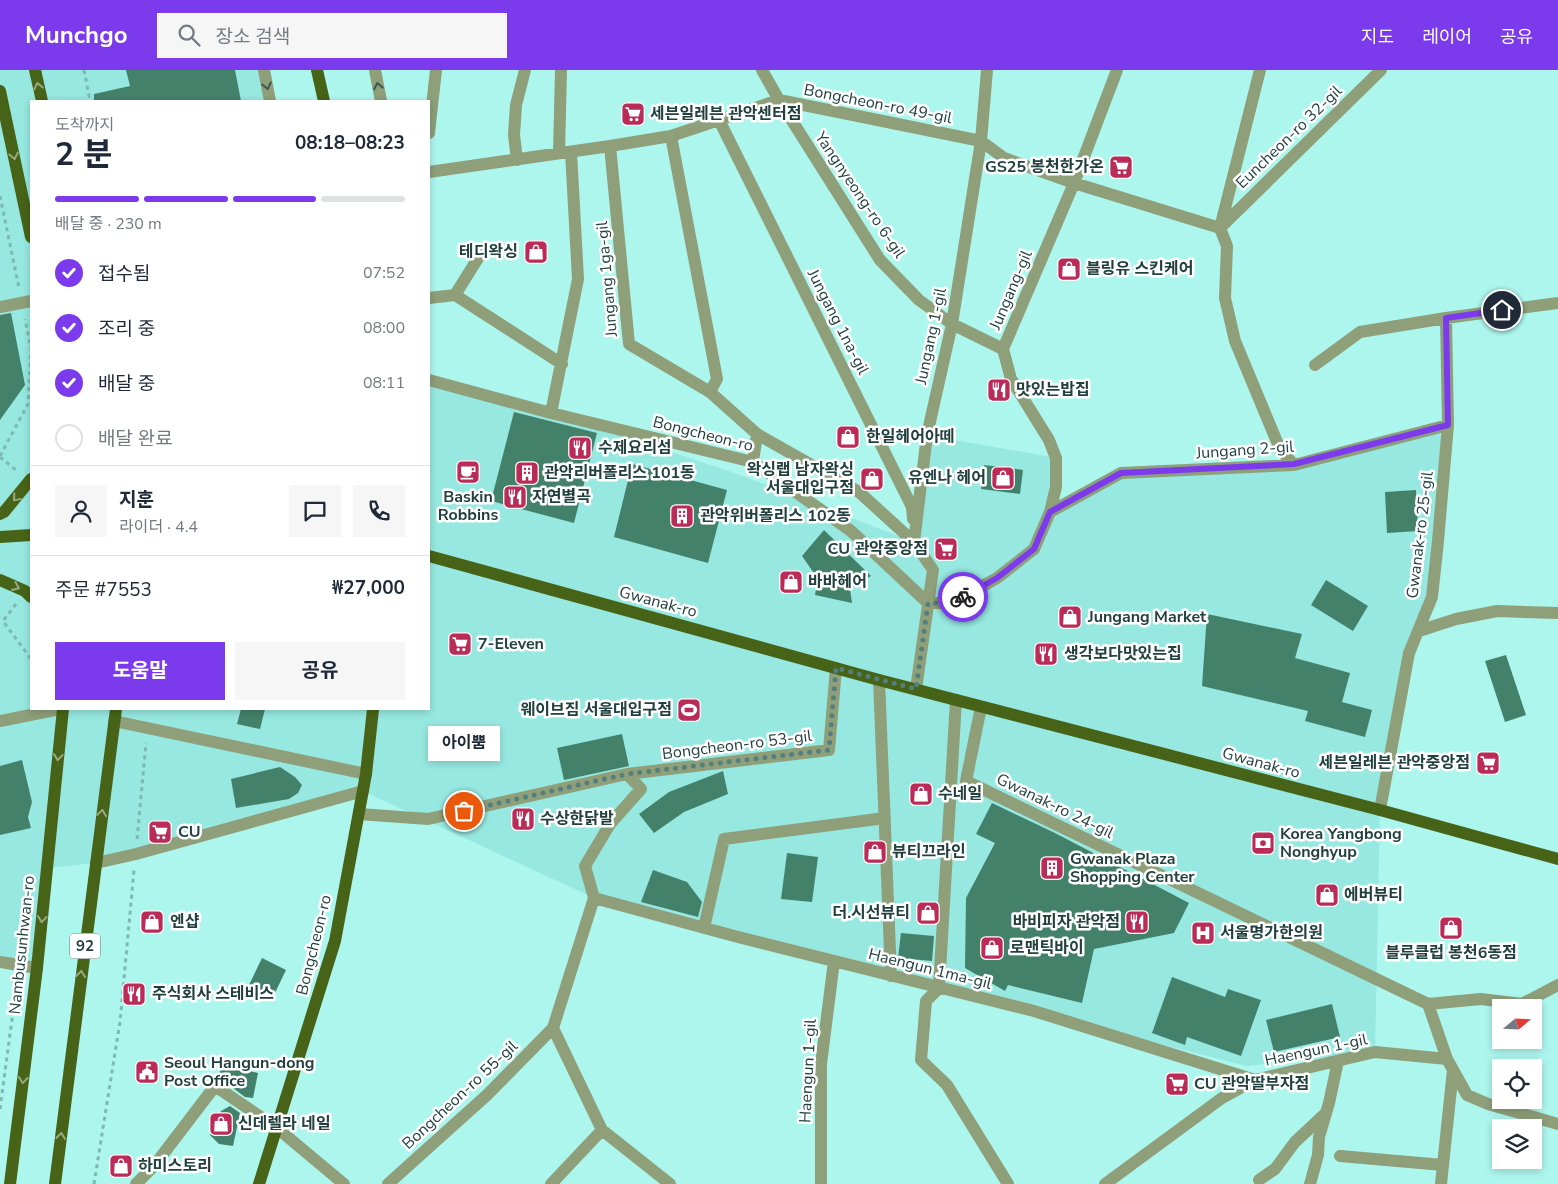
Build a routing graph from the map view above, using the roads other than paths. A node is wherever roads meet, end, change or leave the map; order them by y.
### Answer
1 (35, 70) edge
2 (264, 70) edge
3 (317, 70) edge
4 (375, 70) edge
5 (436, 70) edge
6 (525, 70) edge
7 (560, 70) edge
8 (762, 70) edge
9 (987, 70) edge
10 (1117, 70) edge
11 (1260, 70) edge
12 (1381, 70) edge
13 (0, 91) edge
14 (42, 100) edge
15 (270, 100) edge
16 (324, 100) edge
17 (381, 100) edge
18 (779, 100) junction
19 (719, 120) junction
20 (430, 124) edge
21 (671, 136) junction
22 (981, 141) junction
23 (610, 146) junction
24 (565, 153) junction
25 (517, 160) junction
26 (430, 172) edge
27 (1074, 183) junction
28 (1220, 228) junction
29 (30, 232) edge
30 (485, 247) dead end
31 (455, 295) junction
32 (430, 298) edge
33 (27, 302) edge
34 (1558, 303) edge
35 (0, 307) edge
36 (1446, 318) junction
37 (952, 324) junction
38 (1003, 349) junction
39 (562, 364) junction
40 (1315, 366) dead end
41 (430, 380) edge
42 (710, 392) junction
43 (551, 413) junction
44 (1448, 425) junction
45 (757, 434) junction
46 (753, 462) junction
47 (1294, 464) junction
48 (30, 481) edge
49 (1050, 512) junction
50 (0, 514) edge
51 (30, 535) edge
52 (0, 537) edge
53 (914, 542) junction
54 (430, 556) edge
55 (0, 580) edge
56 (28, 594) edge
57 (928, 603) junction
58 (1558, 613) edge
59 (1419, 631) junction
60 (836, 668) junction
61 (879, 680) junction
62 (916, 689) junction
63 (956, 700) junction
64 (981, 707) junction
65 (56, 710) edge
66 (61, 710) edge
67 (373, 710) edge
68 (115, 715) edge
69 (0, 721) edge
70 (366, 774) junction
71 (627, 774) junction
72 (363, 791) junction
73 (1380, 810) junction
74 (359, 814) junction
75 (885, 818) junction
76 (1558, 859) edge
77 (96, 863) junction
78 (594, 898) junction
79 (704, 928) junction
80 (834, 961) junction
81 (0, 962) edge
82 (37, 968) junction
83 (892, 976) junction
84 (1558, 985) edge
85 (939, 988) junction
86 (1428, 1004) junction
87 (553, 1028) junction
88 (1338, 1061) junction
89 (1450, 1065) junction
90 (1255, 1080) junction
91 (1327, 1112) junction
92 (1558, 1124) edge
93 (277, 1128) junction
94 (602, 1130) junction
95 (1340, 1156) dead end
96 (1443, 1165) junction
97 (1259, 1180) dead end
98 (10, 1184) edge
99 (55, 1184) edge
100 (136, 1184) edge
101 (259, 1184) edge
102 (344, 1184) edge
103 (388, 1184) edge
104 (551, 1184) edge
105 (670, 1184) edge
106 (820, 1184) edge
107 (1008, 1184) edge
108 (1105, 1184) edge
109 (1310, 1184) edge
110 (1441, 1184) edge

14 -> 1 main road
2 -> 15 street
3 - 16 main road
17 -> 4 street
5 - 20 street
6 - 25 street
7 - 24 street
8 - 18 street, Yangnyeong-ro 6-gil
9 - 22 street, Jungang 1-gil
10 - 27 street, Jungang-gil
11 - 28 street
12 - 28 street, Euncheon-ro 32-gil
13 -> 29 main road
18 - 19 street, Bongcheon-ro 49-gil
18 - 22 street, Bongcheon-ro 49-gil
18 - 37 street, Yangnyeong-ro 6-gil
19 - 21 street, Bongcheon-ro 49-gil
19 - 53 street, Jungang 1na-gil
21 - 23 street, Bongcheon-ro 49-gil
21 - 42 street
22 - 27 street, Bongcheon-ro 49-gil
22 - 37 street, Jungang 1-gil
23 - 24 street, Bongcheon-ro 49-gil
23 - 42 street, Jungang 1ga-gil
24 - 25 street, Bongcheon-ro 49-gil
24 - 39 street
25 - 26 street, Bongcheon-ro 49-gil
27 - 28 street, Bongcheon-ro 49-gil
27 - 38 street, Jungang-gil
28 - 47 street
30 - 31 street
31 - 32 street
31 - 39 street
33 - 35 street
34 - 36 street
36 - 40 street
36 - 44 street, Gwanak-ro 25-gil
37 - 38 street, Yangnyeong-ro 6-gil
37 - 53 street, Jungang 1-gil
38 - 49 street, Jungang-gil
39 - 43 street
41 - 43 street, Bongcheon-ro
42 - 45 street, Jungang 1ga-gil
43 - 46 street, Bongcheon-ro
44 - 47 street, Jungang 2-gil
44 - 59 street, Gwanak-ro 25-gil
45 - 46 street
45 - 53 street, Jungang 1ga-gil
46 - 57 street, Bongcheon-ro
47 - 49 street, Jungang 2-gil
48 -> 50 main road
49 - 57 street, Jungang-gil
51 - 52 main road
53 - 57 street
54 - 60 main road, Gwanak-ro
55 -> 56 main road
57 - 62 street
58 - 59 street
59 - 73 street, Gwanak-ro 25-gil
60 - 61 main road, Gwanak-ro
60 - 71 street, Bongcheon-ro 53-gil
61 - 62 main road, Gwanak-ro
61 - 75 street
62 - 63 main road, Gwanak-ro
63 - 64 main road, Gwanak-ro
63 - 85 street
64 - 73 main road, Gwanak-ro
64 - 86 street, Gwanak-ro 24-gil
65 - 69 street
66 -> 82 main road, Nambusunhwan-ro
67 - 70 main road, Bongcheon-ro
68 - 70 street
77 -> 68 main road, 92
70 - 72 main road, Bongcheon-ro
71 - 74 street, Bongcheon-ro 53-gil
71 - 78 street
72 - 74 main road, Bongcheon-ro
72 - 77 street
73 - 76 main road, Gwanak-ro
74 - 93 main road, Bongcheon-ro
75 - 79 street
75 - 83 street
99 -> 77 main road, 92
78 - 79 street, Haengun 1ma-gil
78 - 87 street
79 - 80 street, Haengun 1ma-gil
80 - 83 street, Haengun 1ma-gil
80 - 106 street, Haengun 1-gil
81 - 82 street
82 -> 98 main road, Nambusunhwan-ro
83 - 85 street, Haengun 1ma-gil
84 - 86 street
85 - 90 street, Haengun 1ma-gil
85 - 107 street
86 - 89 street
87 - 94 street
87 - 103 street, Bongcheon-ro 55-gil
88 - 89 street, Haengun 1-gil
88 - 90 street, Haengun 1-gil
88 - 91 street
89 - 92 street
89 - 96 street
90 - 108 street, Haengun 1-gil
91 - 97 street
91 - 109 street
93 - 100 street
93 - 101 main road, Bongcheon-ro
93 - 102 street
94 - 104 street
94 - 105 street
95 - 96 street
96 - 110 street

